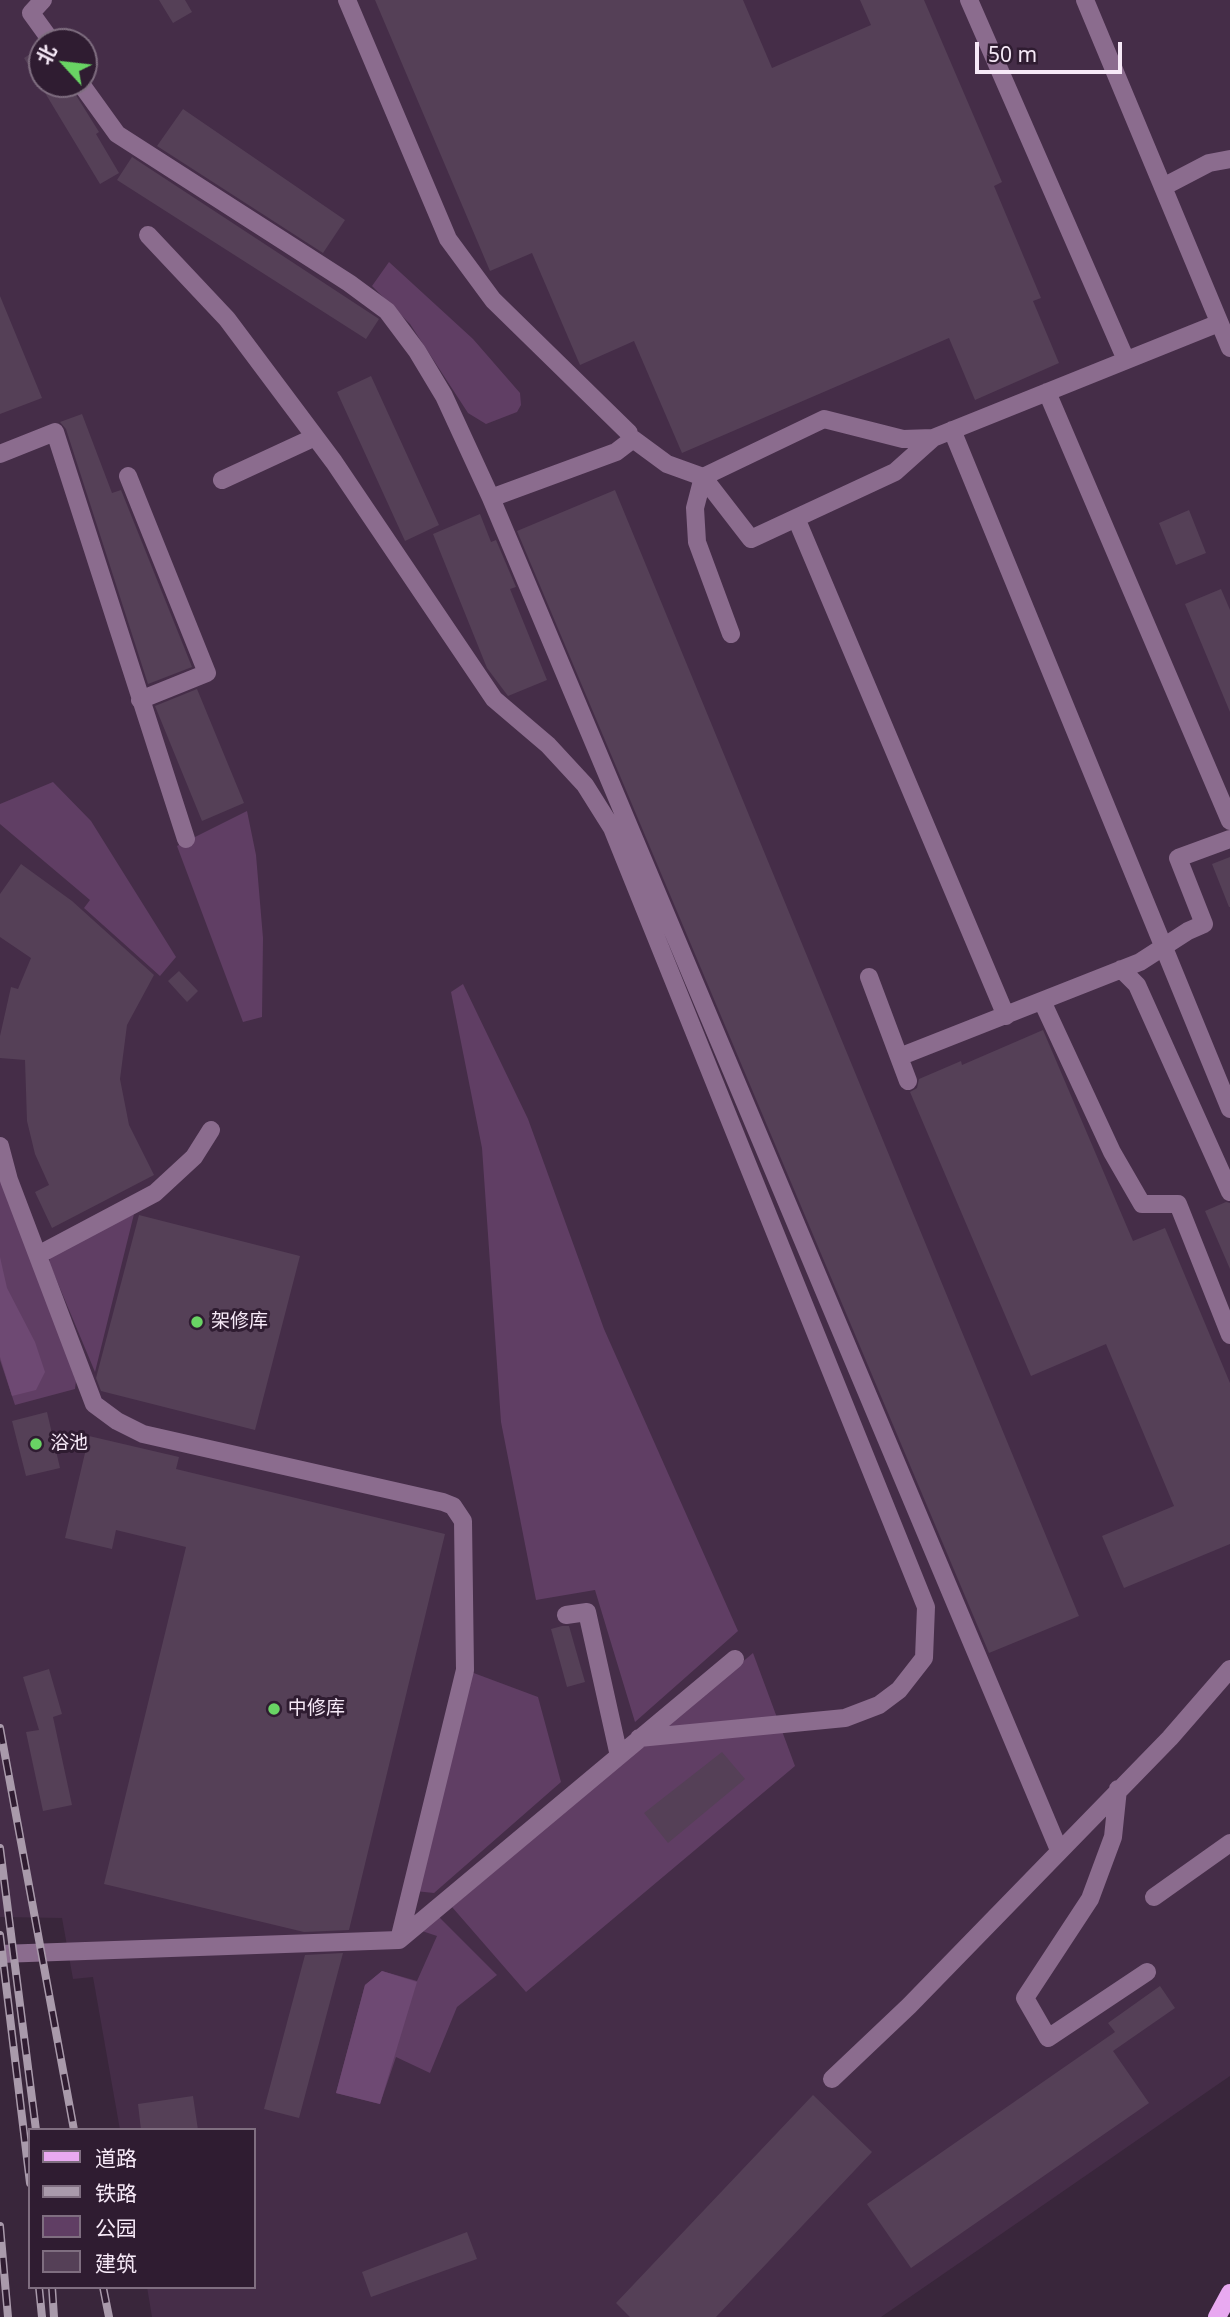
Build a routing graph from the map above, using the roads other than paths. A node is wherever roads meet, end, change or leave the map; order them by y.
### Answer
1 (43, 0) edge
2 (347, 0) edge
3 (969, 0) edge
4 (1086, 0) edge
5 (42, 28) edge
6 (91, 98) edge
7 (1230, 159) edge
8 (1163, 187) junction
9 (148, 235) dead end
10 (1219, 323) junction
11 (1230, 348) edge
12 (1126, 360) junction
13 (1046, 392) junction
14 (952, 430) junction
15 (629, 433) dead end
16 (315, 437) junction
17 (933, 438) junction
18 (0, 454) edge
19 (128, 476) dead end
20 (703, 477) junction
21 (222, 480) dead end
22 (491, 498) junction
23 (796, 518) junction
24 (731, 634) dead end
25 (140, 700) junction
26 (1230, 821) edge
27 (186, 839) dead end
28 (1230, 839) edge
29 (1164, 946) junction
30 (1121, 969) junction
31 (869, 977) dead end
32 (1042, 1001) junction
33 (1006, 1016) junction
34 (899, 1057) junction
35 (908, 1081) dead end
36 (1230, 1109) edge
37 (211, 1130) dead end
38 (0, 1146) edge
39 (1230, 1192) edge
40 (38, 1255) junction
41 (1230, 1335) edge
42 (566, 1615) dead end
43 (735, 1658) dead end
44 (1230, 1669) edge
45 (639, 1738) junction
46 (618, 1756) junction
47 (1118, 1789) junction
48 (1230, 1843) edge
49 (1059, 1850) junction
50 (1154, 1897) dead end
51 (398, 1940) junction
52 (0, 1954) edge
53 (1147, 1972) dead end
54 (832, 2079) dead end
55 (1230, 2293) edge
56 (1217, 2317) edge

1 - 5 lane
2 - 15 lane
3 - 12 lane
4 - 8 lane
6 - 22 lane
7 - 8 lane
8 - 10 lane
9 - 16 lane
10 - 11 lane
10 - 12 lane
12 - 13 lane
13 - 14 lane
13 - 26 lane
14 - 17 lane
14 - 29 lane
16 - 21 lane
16 - 45 lane
17 - 20 lane
17 - 23 lane
18 - 25 lane
19 - 25 lane
20 - 22 lane
20 - 23 lane
20 - 24 lane
22 - 49 lane
23 - 33 lane
25 - 27 lane
28 - 29 lane
29 - 30 lane
29 - 36 lane
30 - 32 lane
30 - 39 lane
31 - 34 lane
32 - 33 lane
32 - 41 lane
33 - 34 lane
34 - 35 lane
37 - 40 lane
38 - 40 lane
40 - 51 lane
42 - 46 lane
43 - 45 lane
44 - 47 lane
45 - 46 lane
46 - 51 lane
47 - 49 lane
47 - 53 lane
48 - 50 lane
49 - 54 lane
51 - 52 lane
55 - 56 main road

